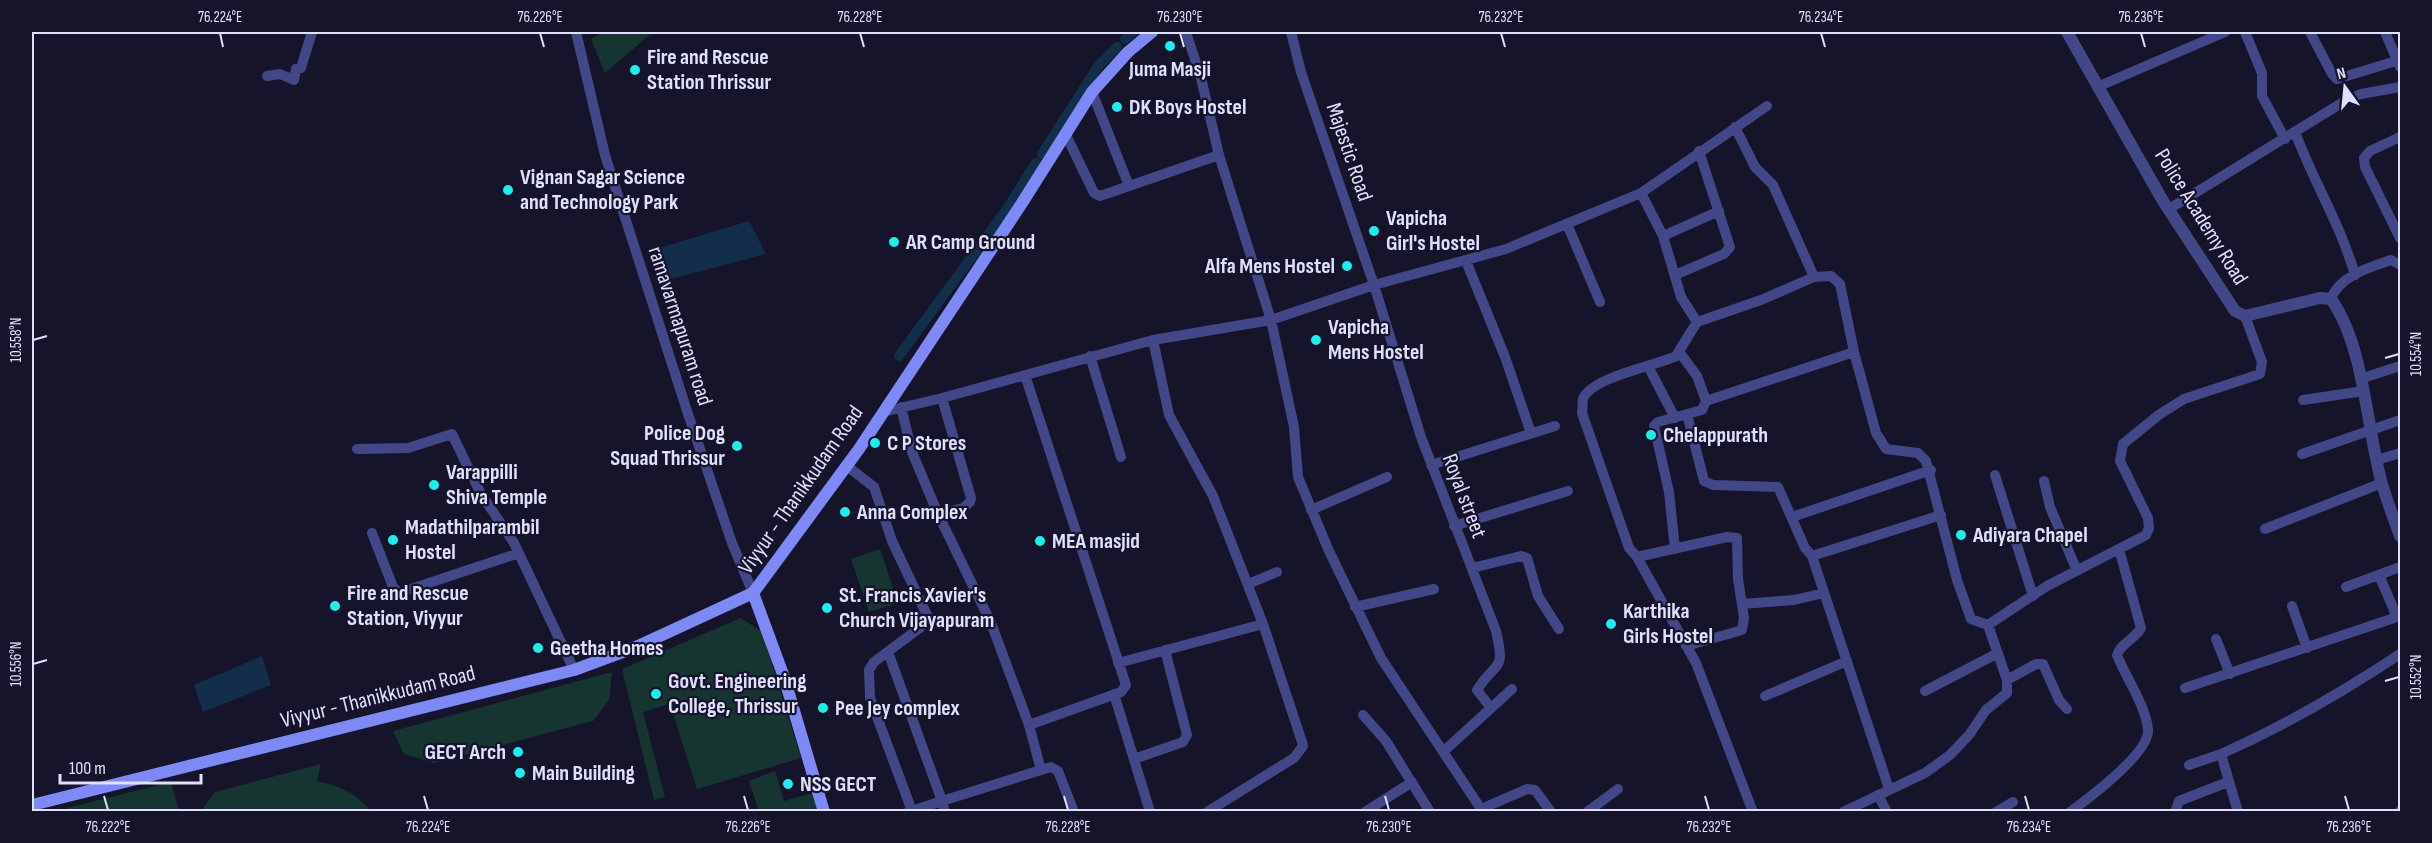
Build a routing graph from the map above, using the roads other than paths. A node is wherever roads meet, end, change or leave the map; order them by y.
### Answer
1 (312, 32) edge
2 (576, 32) edge
3 (1152, 32) edge
4 (1186, 32) edge
5 (1291, 32) edge
6 (2067, 32) edge
7 (2225, 32) edge
8 (2245, 32) edge
9 (2310, 32) edge
10 (2385, 32) edge
11 (2398, 64) edge
12 (267, 76) dead end
13 (2097, 87) junction
14 (2400, 87) edge
15 (1092, 92) junction
16 (1767, 106) dead end
17 (1735, 127) junction
18 (2295, 132) junction
19 (1065, 133) junction
20 (2400, 137) edge
21 (2285, 138) junction
22 (1699, 151) junction
23 (1220, 155) junction
24 (1129, 186) junction
25 (1641, 193) junction
26 (2169, 209) junction
27 (1719, 211) junction
28 (1567, 224) junction
29 (1664, 236) junction
30 (2400, 238) edge
31 (1466, 261) junction
32 (2400, 265) edge
33 (1675, 275) junction
34 (2355, 275) junction
35 (1814, 277) junction
36 (1374, 285) junction
37 (2331, 299) junction
38 (1600, 302) dead end
39 (2245, 316) junction
40 (1271, 320) junction
41 (1697, 322) junction
42 (1153, 340) junction
43 (1680, 352) junction
44 (1854, 352) junction
45 (1090, 356) junction
46 (1648, 366) junction
47 (2400, 366) edge
48 (1025, 375) junction
49 (2362, 385) junction
50 (942, 398) junction
51 (2303, 400) dead end
52 (1706, 401) junction
53 (901, 407) junction
54 (883, 412) junction
55 (1687, 414) junction
56 (1675, 418) junction
57 (2400, 420) edge
58 (1555, 426) dead end
59 (2371, 431) junction
60 (1531, 433) junction
61 (357, 449) dead end
62 (2302, 453) dead end
63 (2400, 453) edge
64 (1121, 457) dead end
65 (2377, 460) junction
66 (847, 465) junction
67 (1431, 465) junction
68 (1931, 470) junction
69 (1995, 476) dead end
70 (1387, 477) dead end
71 (2044, 481) dead end
72 (2382, 483) junction
73 (1568, 491) dead end
74 (1311, 510) junction
75 (938, 514) junction
76 (1941, 515) junction
77 (1792, 517) junction
78 (1454, 526) junction
79 (2265, 529) dead end
80 (372, 533) dead end
81 (2400, 536) edge
82 (1675, 549) junction
83 (2119, 549) junction
84 (519, 553) junction
85 (1812, 556) junction
86 (1637, 557) junction
87 (2400, 567) edge
88 (1472, 568) junction
89 (1277, 572) dead end
90 (2077, 572) junction
91 (2379, 575) junction
92 (1248, 584) junction
93 (2346, 587) dead end
94 (1434, 589) dead end
95 (753, 593) junction
96 (1824, 593) junction
97 (2033, 596) junction
98 (1742, 604) junction
99 (2292, 606) dead end
100 (1355, 607) junction
101 (2399, 616) edge
102 (1263, 624) junction
103 (1988, 625) junction
104 (1558, 629) dead end
105 (2216, 639) dead end
106 (1686, 646) junction
107 (2307, 648) junction
108 (1165, 650) junction
109 (888, 652) junction
110 (1998, 653) junction
111 (2400, 654) edge
112 (1847, 661) junction
113 (1118, 663) junction
114 (574, 670) junction
115 (2230, 674) junction
116 (2007, 680) junction
117 (2185, 688) dead end
118 (1512, 689) dead end
119 (1925, 691) dead end
120 (1114, 694) junction
121 (1765, 696) dead end
122 (1491, 708) junction
123 (2067, 709) dead end
124 (1364, 715) dead end
125 (1029, 724) junction
126 (1444, 751) junction
127 (2221, 753) junction
128 (1134, 759) junction
129 (2189, 765) dead end
130 (1041, 770) junction
131 (1412, 782) junction
132 (2228, 782) junction
133 (1618, 789) dead end
134 (1889, 789) junction
135 (1878, 795) junction
136 (2013, 802) dead end
137 (32, 805) edge
138 (943, 806) edge
139 (1482, 810) edge
140 (910, 811) edge
141 (824, 812) edge
142 (1074, 812) edge
143 (1150, 812) edge
144 (1207, 812) edge
145 (1365, 812) edge
146 (1430, 812) edge
147 (1551, 812) edge
148 (1587, 812) edge
149 (1754, 812) edge
150 (1843, 812) edge
151 (1887, 812) edge
152 (1996, 812) edge
153 (2070, 812) edge
154 (2175, 812) edge
155 (2238, 812) edge

1 - 12 street
2 - 95 street, ramavarmapuram road
3 - 15 main road, Viyyur - Thanikkudam Road
4 - 23 street
5 - 36 street, Majestic Road
6 - 13 street, Police Academy Road
7 - 13 street
8 - 21 street
9 - 11 street
10 - 11 street
13 - 26 street, Police Academy Road
14 - 18 street
15 - 19 main road, Viyyur - Thanikkudam Road
15 - 24 street
16 - 17 street
17 - 22 street
17 - 35 street
18 - 21 street
18 - 34 street
19 - 24 street
19 - 54 main road, Viyyur - Thanikkudam Road
20 - 30 street
21 - 26 street
22 - 25 street
22 - 27 street
23 - 24 street
23 - 40 street
25 - 28 street
25 - 29 street
26 - 39 street, Police Academy Road
27 - 29 street
27 - 33 street
28 - 31 street
28 - 38 street
29 - 33 street
31 - 36 street
31 - 60 street
32 - 34 street
33 - 41 street
34 - 37 street
35 - 41 street
35 - 44 street
36 - 40 street
36 - 67 street, Royal street
37 - 39 street, Police Academy Road
37 - 49 street
39 - 83 street
40 - 42 street
40 - 74 street
41 - 43 street
42 - 45 street
42 - 92 street
43 - 46 street
43 - 52 street
44 - 52 street
44 - 68 street
45 - 48 street
45 - 64 street
46 - 56 street
46 - 86 street
47 - 49 street
48 - 50 street
48 - 113 street
49 - 51 street
49 - 59 street
50 - 53 street
50 - 75 street
52 - 55 street
53 - 54 street
53 - 75 street
54 - 66 main road, Viyyur - Thanikkudam Road
55 - 56 street
55 - 77 street
56 - 82 street
57 - 59 street
58 - 60 street
59 - 62 street
59 - 65 street
60 - 67 street
61 - 84 street
63 - 65 street
65 - 72 street
66 - 95 main road, Viyyur - Thanikkudam Road
66 - 109 street
67 - 78 street, Royal street
68 - 76 street
68 - 77 street
69 - 97 street
70 - 74 street
71 - 90 street
72 - 79 street
72 - 81 street
73 - 78 street
74 - 100 street
75 - 125 street
76 - 85 street
76 - 103 street
77 - 85 street
78 - 88 street, Royal street
80 - 84 street
82 - 86 street
82 - 98 street
83 - 90 street
83 - 153 street
84 - 114 street
85 - 96 street
86 - 106 street
87 - 91 street
88 - 104 street
88 - 122 street, Royal street
89 - 92 street
90 - 97 street
91 - 93 street
91 - 101 street
92 - 102 street
94 - 100 street
95 - 114 main road, Viyyur - Thanikkudam Road
95 - 141 main road
96 - 98 street
96 - 112 street
97 - 103 street
98 - 106 street
99 - 107 street
100 - 126 street
101 - 107 street
102 - 108 street
102 - 144 street
103 - 110 street
105 - 115 street
106 - 149 street
107 - 115 street
108 - 113 street
108 - 128 street
109 - 138 street
109 - 140 street
110 - 116 street
110 - 119 street
111 - 127 street
112 - 121 street
112 - 134 street
113 - 120 street
114 - 137 main road, Viyyur - Thanikkudam Road
115 - 117 street
116 - 123 street
116 - 134 street
118 - 122 street
120 - 125 street
120 - 128 street
122 - 126 street
124 - 131 street
125 - 130 street
126 - 139 street
127 - 129 street
127 - 132 street
128 - 143 street
130 - 138 street
130 - 142 street
131 - 145 street
131 - 146 street
132 - 154 street
132 - 155 street
133 - 148 street
134 - 135 street
135 - 150 street
135 - 151 street
136 - 152 street
138 - 140 street
139 - 147 street

